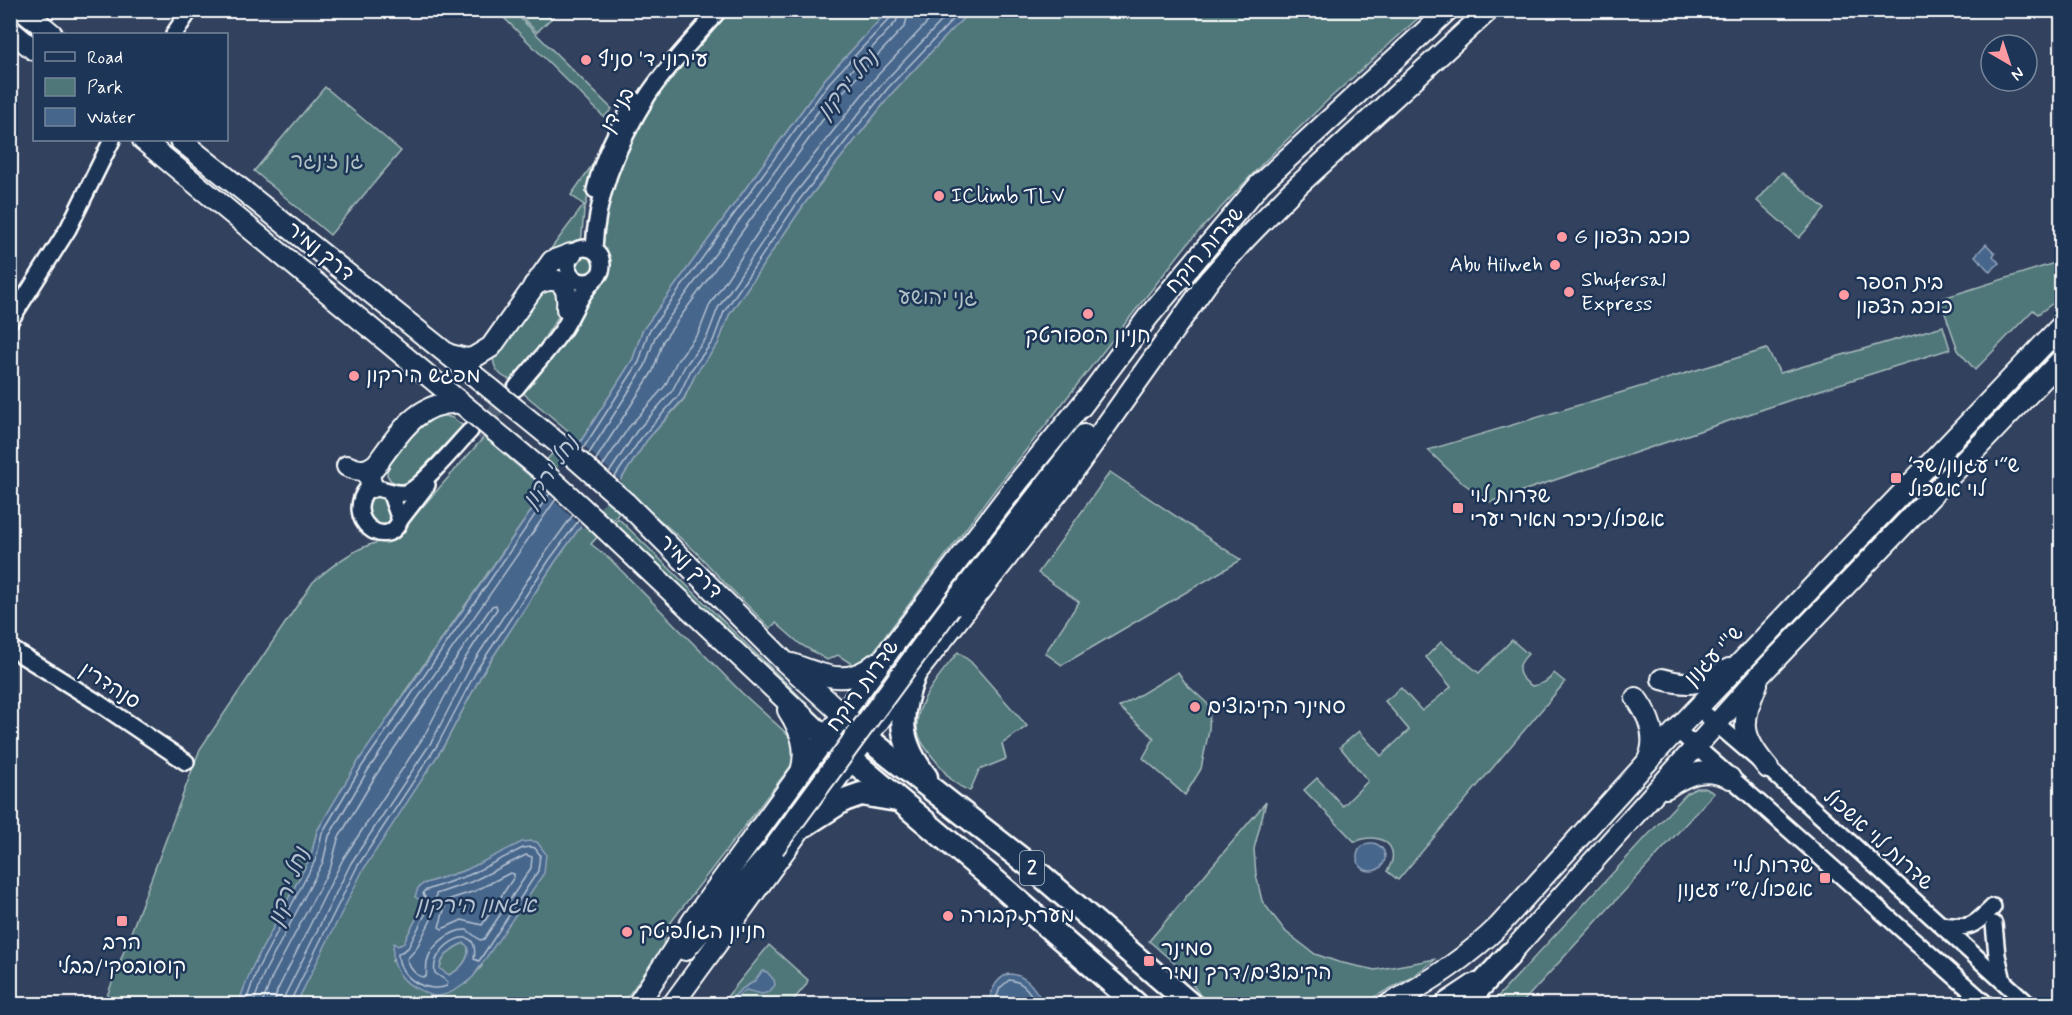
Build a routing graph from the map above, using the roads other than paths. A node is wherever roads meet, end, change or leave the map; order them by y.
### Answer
1 (23, 10) edge
2 (190, 10) edge
3 (711, 10) edge
4 (719, 10) edge
5 (1448, 10) edge
6 (1489, 10) edge
7 (10, 30) edge
8 (51, 33) edge
9 (175, 33) edge
10 (33, 49) edge
11 (112, 141) edge
12 (144, 141) edge
13 (181, 141) edge
14 (578, 260) junction
15 (1210, 279) junction
16 (594, 280) junction
17 (534, 285) junction
18 (567, 309) junction
19 (10, 321) edge
20 (2061, 325) edge
21 (491, 347) junction
22 (447, 354) junction
23 (2061, 360) edge
24 (491, 389) junction
25 (1087, 398) junction
26 (470, 420) junction
27 (379, 462) junction
28 (347, 466) dead end
29 (383, 490) junction
30 (400, 520) junction
31 (991, 553) junction
32 (10, 648) edge
33 (889, 651) junction
34 (785, 662) junction
35 (1742, 662) junction
36 (1761, 674) junction
37 (914, 675) junction
38 (1662, 679) dead end
39 (768, 684) junction
40 (1636, 698) dead end
41 (1698, 708) junction
42 (843, 715) junction
43 (1716, 723) junction
44 (1677, 730) junction
45 (868, 737) junction
46 (826, 738) junction
47 (1694, 747) junction
48 (852, 760) junction
49 (186, 762) dead end
50 (1646, 765) junction
51 (1768, 768) junction
52 (801, 774) junction
53 (1730, 778) junction
54 (938, 793) junction
55 (900, 801) junction
56 (1642, 805) junction
57 (805, 825) junction
58 (774, 849) junction
59 (1993, 907) dead end
60 (1994, 924) dead end
61 (1942, 925) junction
62 (1510, 954) junction
63 (2003, 981) junction
64 (638, 1005) edge
65 (668, 1005) edge
66 (673, 1005) edge
67 (1136, 1005) edge
68 (1190, 1005) edge
69 (1389, 1005) edge
70 (1445, 1005) edge
71 (1464, 1005) edge
72 (1986, 1005) edge
73 (2028, 1005) edge

1 - 8 main road
2 - 9 street
3 - 14 street, בני דן
4 - 14 street, בני דן
5 - 25 main road, שדרות רוקח
6 - 15 main road, שדרות רוקח
7 - 10 main road
11 - 19 street
12 - 26 main road, דרך נמיר
13 - 22 main road, דרך נמיר
14 - 16 street
14 - 16 street
14 - 17 main road
14 - 18 street, בני דן
15 - 31 main road, שדרות רוקח
15 - 37 main road
16 - 18 street, בני דן
17 - 18 main road
17 - 21 main road
20 - 35 main road, ש''י עגנון
21 - 22 main road
21 - 24 main road
22 - 24 main road, דרך נמיר
23 - 36 main road
24 - 34 main road, דרך נמיר, bridge
25 - 31 main road, שדרות רוקח
25 - 33 main road
26 - 27 main road
26 - 29 street
26 - 30 street
26 - 39 main road, דרך נמיר, bridge
27 - 28 main road
27 - 29 main road
29 - 30 street
29 - 30 street
31 - 58 main road, שדרות רוקח, bridge
32 - 49 street, סנהדרין
33 - 34 main road
33 - 42 main road
34 - 42 main road, דרך נמיר
35 - 38 main road
35 - 41 main road, ש''י עגנון
36 - 43 main road
36 - 51 main road
37 - 45 main road
37 - 54 highway
39 - 46 main road, דרך נמיר
39 - 52 main road
40 - 50 main road
41 - 43 street, שדרות לוי אשכול
41 - 44 main road, ש''י עגנון
42 - 45 highway, דרך נמיר / 2
42 - 46 main road
43 - 47 main road
43 - 51 street, שדרות לוי אשכול
44 - 47 street
44 - 50 main road, ש''י עגנון
45 - 48 main road
45 - 54 highway, דרך נמיר / 2
46 - 48 highway, דרך נמיר / 2
46 - 52 main road
47 - 53 street
47 - 56 main road
48 - 55 highway, דרך נמיר / 2
48 - 57 main road
50 - 69 main road, ש''י עגנון
51 - 61 street, שדרות לוי אשכול
52 - 64 main road
53 - 56 main road
53 - 72 street
54 - 68 highway, דרך נמיר / 2
55 - 57 highway
55 - 67 highway, דרך נמיר / 2
56 - 62 main road
57 - 66 main road
58 - 64 main road, שדרות רוקח
58 - 65 main road, שדרות רוקח
59 - 61 street
60 - 63 street
61 - 63 street, שדרות לוי אשכול
62 - 70 main road
62 - 71 highway
63 - 73 street, שדרות לוי אשכול

